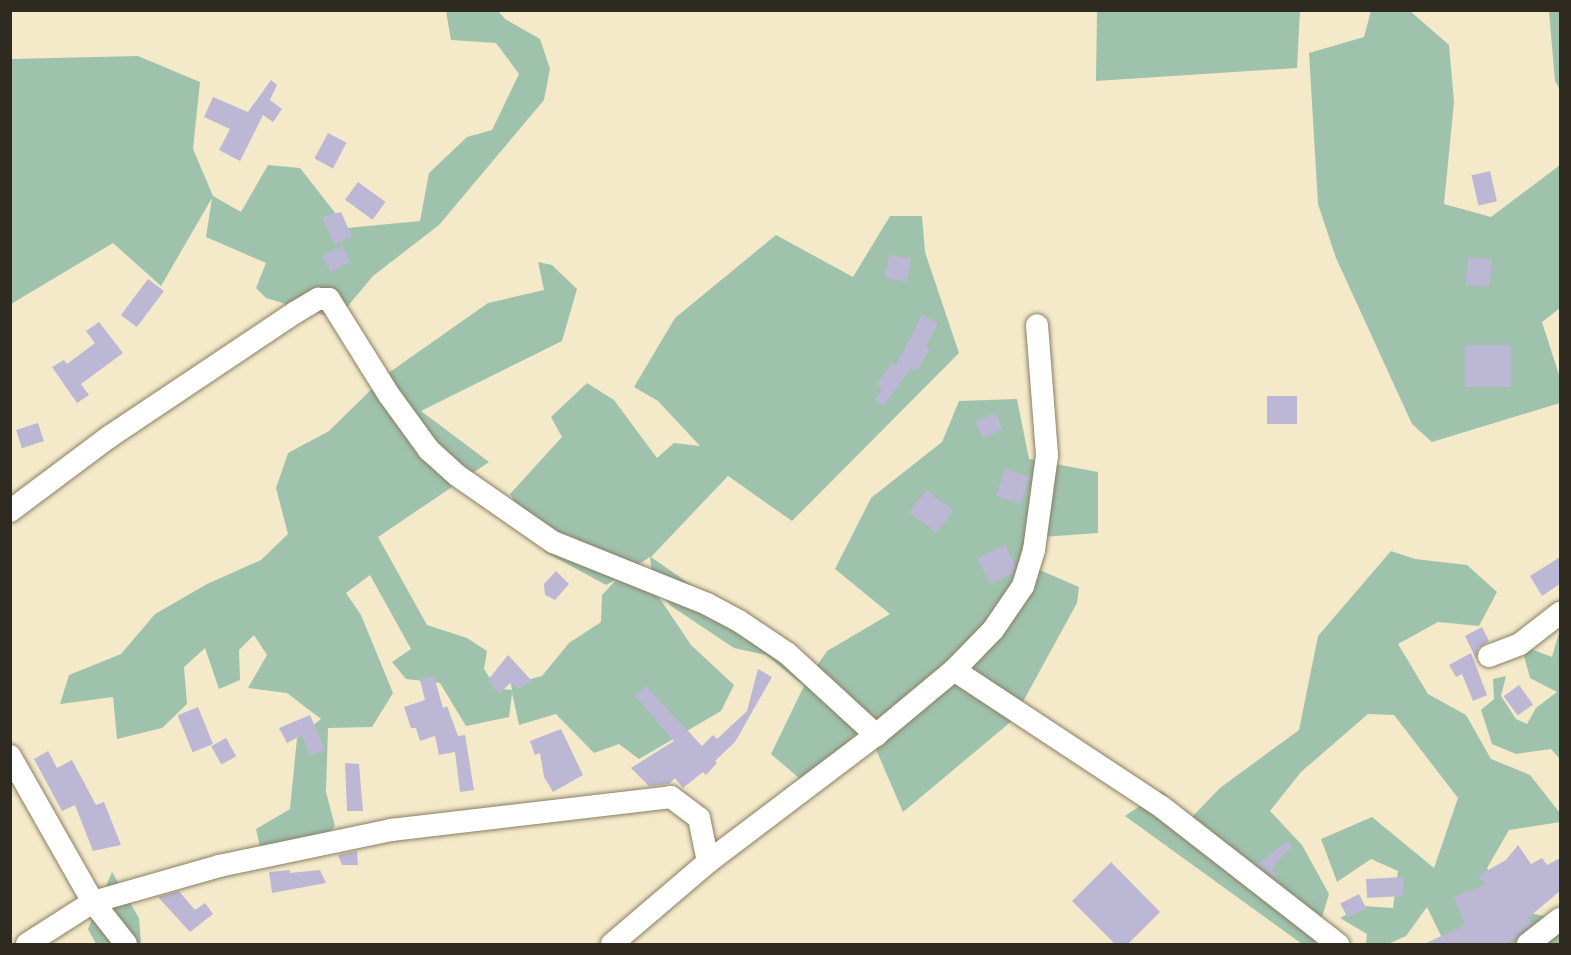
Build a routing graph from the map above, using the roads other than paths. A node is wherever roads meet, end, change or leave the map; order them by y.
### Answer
1 (1037, 325) dead end
2 (10, 511) edge
3 (1560, 613) edge
4 (1489, 656) dead end
5 (954, 670) junction
6 (876, 735) junction
7 (10, 756) edge
8 (708, 862) junction
9 (93, 902) junction
10 (1560, 919) edge
11 (27, 945) edge
12 (126, 945) edge
13 (612, 945) edge
14 (1338, 945) edge
15 (1528, 945) edge

1 - 5 street
2 - 6 street
3 - 4 street
5 - 6 street
5 - 14 street
6 - 8 street
7 - 9 street
8 - 9 street
8 - 13 street
9 - 11 street
9 - 12 street
10 - 15 street

